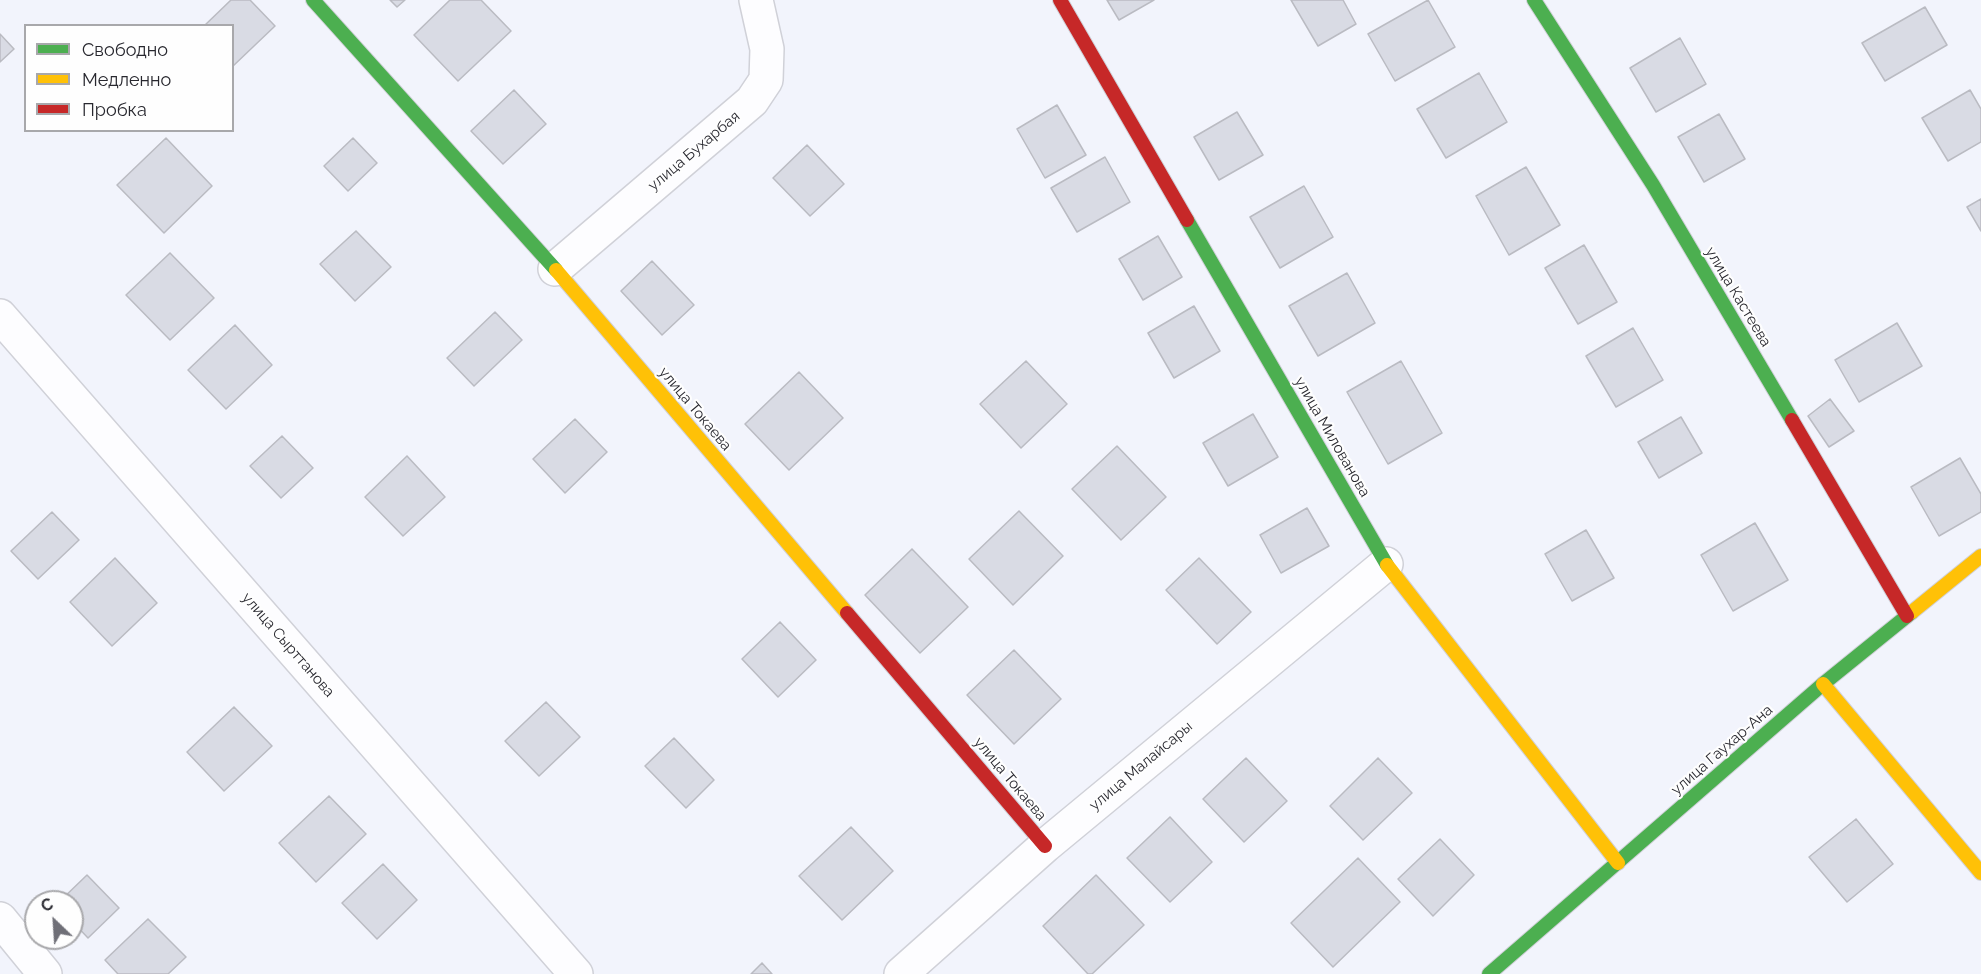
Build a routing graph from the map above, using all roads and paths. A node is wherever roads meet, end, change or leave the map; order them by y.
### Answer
1 (313, 0) edge
2 (756, 0) edge
3 (1060, 0) edge
4 (1534, 0) edge
5 (555, 269) junction
6 (0, 316) edge
7 (1976, 560) edge
8 (1386, 564) junction
9 (1977, 580) dead end
10 (1907, 616) junction
11 (1823, 684) junction
12 (1045, 846) junction
13 (1618, 863) junction
14 (1981, 873) edge
15 (0, 919) edge
16 (45, 974) edge
17 (576, 974) edge
18 (901, 974) edge
19 (1489, 974) edge

1 - 5 street, улица Токаева
2 - 5 street, улица Бухарбая
3 - 8 street, улица Милованова
4 - 10 street, улица Кастеева
5 - 12 street, улица Токаева
6 - 17 street, улица Сырттанова
7 - 9 street
7 - 10 street, улица Гаухар-Ана
8 - 12 street, улица Малайсары
8 - 13 street, улица Милованова
10 - 11 street, улица Гаухар-Ана
11 - 13 street, улица Гаухар-Ана
11 - 14 street
12 - 18 street, улица Малайсары
13 - 19 street, улица Гаухар-Ана
15 - 16 street

